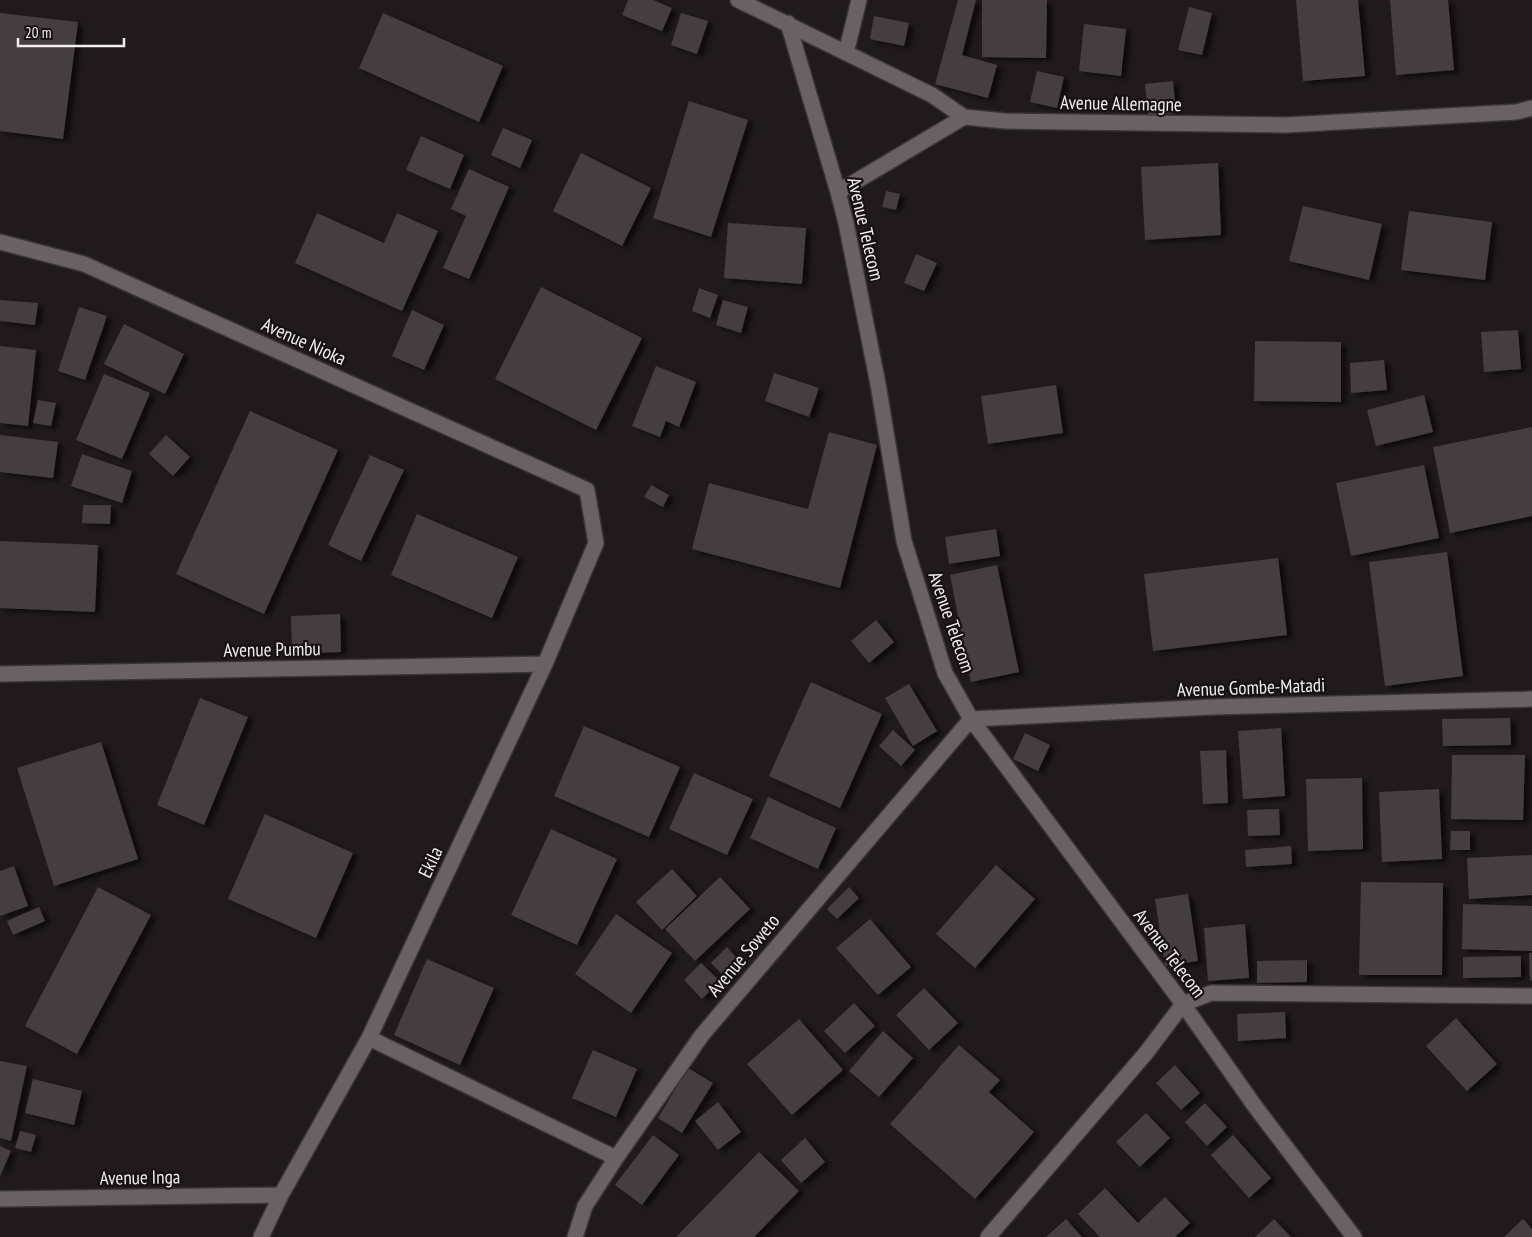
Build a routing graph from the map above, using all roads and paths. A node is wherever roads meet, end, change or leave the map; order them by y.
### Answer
1 (738, 0) edge
2 (859, 0) edge
3 (788, 24) junction
4 (846, 53) junction
5 (1532, 108) edge
6 (964, 117) junction
7 (838, 192) junction
8 (0, 242) edge
9 (587, 490) joint
10 (545, 664) junction
11 (0, 674) edge
12 (1532, 699) edge
13 (971, 719) junction
14 (1532, 996) edge
15 (1183, 1004) junction
16 (370, 1038) junction
17 (616, 1158) junction
18 (281, 1195) junction
19 (0, 1198) edge
20 (261, 1237) edge
21 (575, 1237) edge
22 (988, 1237) edge
23 (1354, 1237) edge

1 - 3 street, Avenue Allemagne
2 - 4 street
3 - 4 street, Avenue Allemagne
3 - 7 street, Avenue Telecom
4 - 6 street, Avenue Allemagne
5 - 6 street, Avenue Allemagne
6 - 7 street
7 - 13 street, Avenue Telecom
8 - 9 street, Avenue Nioka
9 - 10 street, Ekila
10 - 11 street, Avenue Pumbu
10 - 16 street, Ekila
12 - 13 street, Avenue Gombe-Matadi
13 - 15 street, Avenue Telecom
13 - 17 street, Avenue Soweto
14 - 15 street
15 - 22 street
15 - 23 street, Avenue Telecom
16 - 17 street
16 - 18 street, Ekila
17 - 21 street, Avenue Soweto
18 - 19 street, Avenue Inga
18 - 20 street, Ekila

